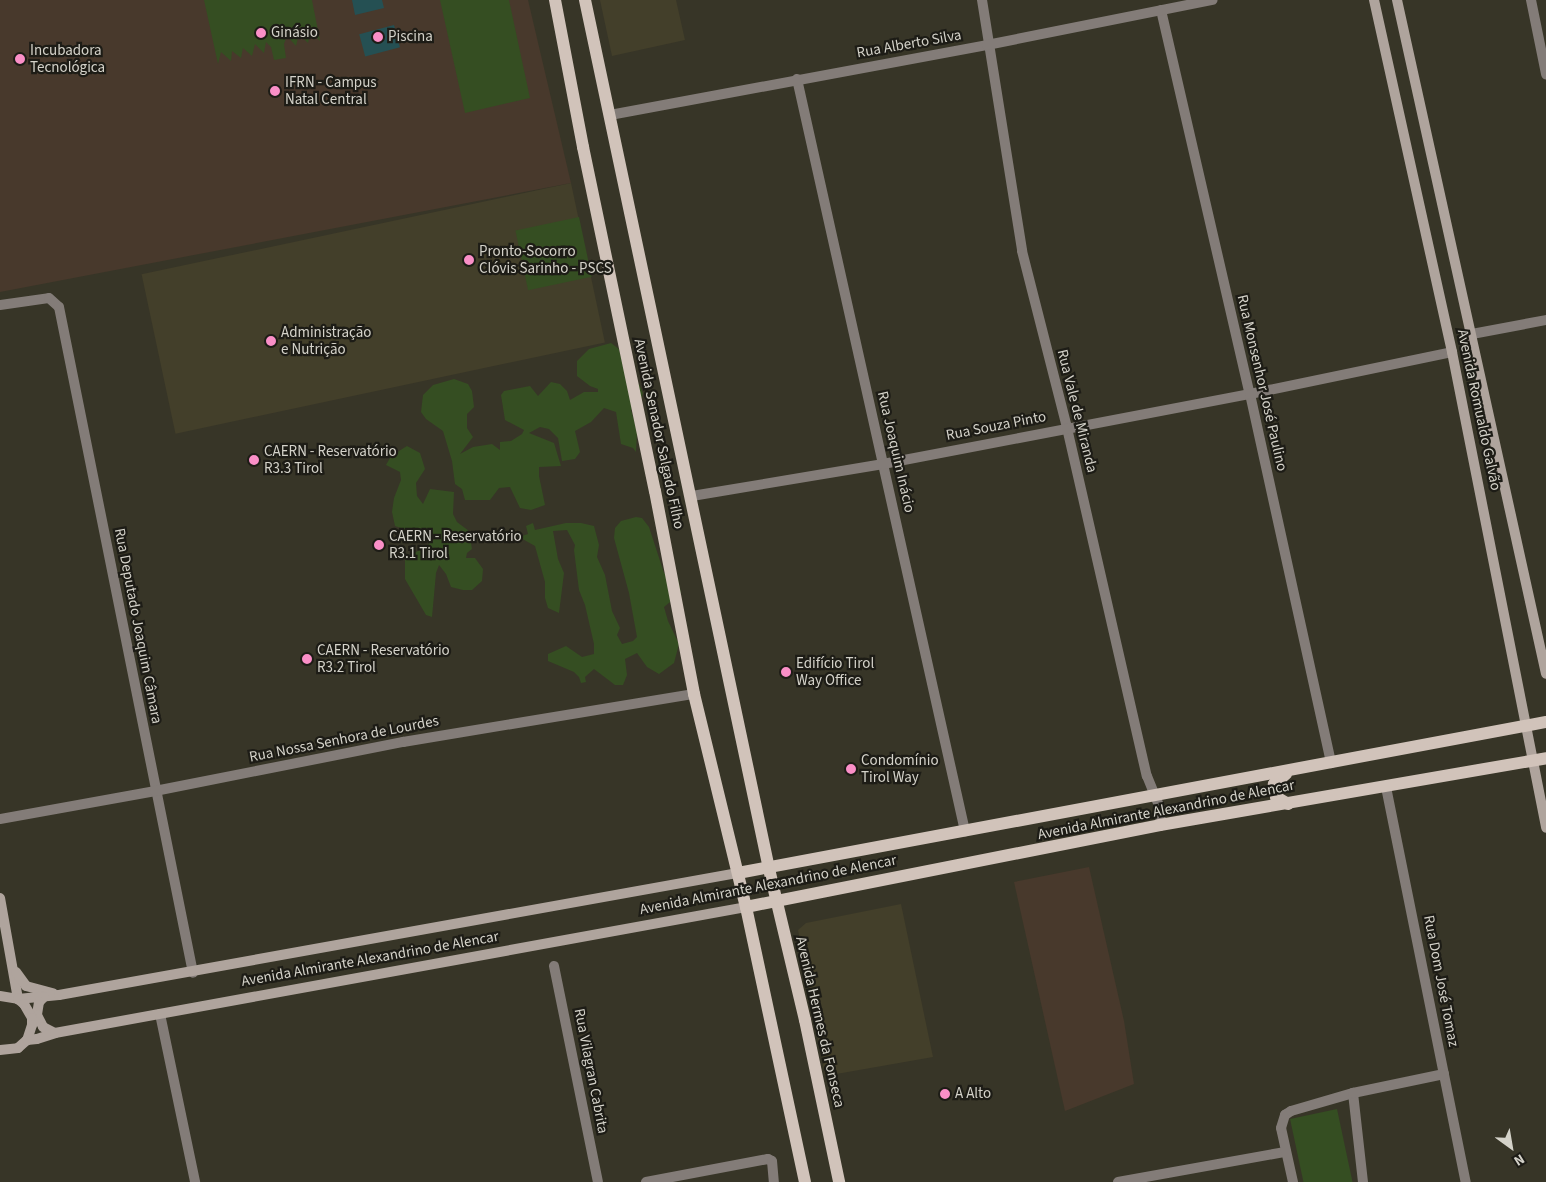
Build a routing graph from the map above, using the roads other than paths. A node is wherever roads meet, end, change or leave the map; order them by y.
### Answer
1 (555, 0) edge
2 (585, 0) edge
3 (982, 0) edge
4 (1213, 0) edge
5 (1374, 0) edge
6 (1397, 0) edge
7 (1531, 0) edge
8 (1161, 10) junction
9 (987, 45) junction
10 (1546, 74) edge
11 (797, 79) junction
12 (610, 115) junction
13 (0, 305) edge
14 (1546, 320) edge
15 (1472, 334) junction
16 (1452, 352) junction
17 (1250, 394) junction
18 (1067, 428) junction
19 (883, 464) junction
20 (692, 496) junction
21 (1546, 674) edge
22 (694, 694) junction
23 (1546, 722) edge
24 (1527, 726) junction
25 (1540, 759) edge
26 (1331, 763) junction
27 (1290, 771) junction
28 (1386, 787) junction
29 (155, 791) junction
30 (1155, 797) junction
31 (1288, 804) junction
32 (0, 819) edge
33 (1160, 825) junction
34 (1546, 828) edge
35 (965, 831) junction
36 (769, 869) junction
37 (738, 873) junction
38 (0, 898) edge
39 (776, 902) junction
40 (746, 907) junction
41 (554, 966) dead end
42 (14, 970) junction
43 (193, 972) junction
44 (59, 995) junction
45 (0, 996) edge
46 (44, 997) junction
47 (18, 999) junction
48 (160, 1014) junction
49 (55, 1033) junction
50 (27, 1040) junction
51 (0, 1050) edge
52 (1444, 1074) junction
53 (1353, 1093) junction
54 (1285, 1152) junction
55 (195, 1182) edge
56 (598, 1182) edge
57 (646, 1182) edge
58 (774, 1182) edge
59 (805, 1182) edge
60 (839, 1182) edge
61 (1118, 1182) edge
62 (1293, 1182) edge
63 (1363, 1182) edge
64 (1466, 1182) edge

1 - 22 main road, Avenida Senador Salgado Filho
2 - 12 main road, Avenida Senador Salgado Filho
3 - 9 street, Rua Vale de Miranda
4 - 8 street, Rua Alberto Silva
5 - 16 main road, Avenida Romualdo Galvão
6 - 15 main road, Avenida Romualdo Galvão
7 - 10 street
8 - 9 street, Rua Alberto Silva
8 - 17 street, Rua Monsenhor José Paulino
9 - 11 street, Rua Alberto Silva
9 - 18 street, Rua Vale de Miranda
11 - 12 street, Rua Alberto Silva
11 - 19 street, Rua Joaquim Inácio
12 - 20 main road, Avenida Senador Salgado Filho
13 - 29 street, Rua Deputado Joaquim Câmara
14 - 15 street
15 - 21 main road, Avenida Romualdo Galvão
16 - 17 street, Rua Souza Pinto
16 - 24 main road, Avenida Romualdo Galvão
17 - 18 street, Rua Souza Pinto
17 - 26 street, Rua Monsenhor José Paulino
18 - 19 street, Rua Souza Pinto
18 - 30 street, Rua Vale de Miranda
19 - 20 street, Rua Souza Pinto
19 - 35 street, Rua Joaquim Inácio
20 - 36 main road, Avenida Senador Salgado Filho
22 - 29 street, Rua Nossa Senhora de Lourdes
22 - 37 main road, Avenida Senador Salgado Filho
23 - 24 main road, Avenida Almirante Alexandrino de Alencar
24 - 25 main road, Avenida Romualdo Galvão
24 - 26 main road, Avenida Almirante Alexandrino de Alencar
25 - 28 main road, Avenida Almirante Alexandrino de Alencar
25 - 34 main road, Avenida Romualdo Galvão
26 - 27 main road, Avenida Almirante Alexandrino de Alencar
27 - 30 main road, Avenida Almirante Alexandrino de Alencar
27 - 31 main road
28 - 31 main road, Avenida Almirante Alexandrino de Alencar
28 - 52 street, Rua Dom José Tomaz
29 - 32 street, Rua Nossa Senhora de Lourdes
29 - 43 street, Rua Deputado Joaquim Câmara
30 - 33 street, Rua Vale de Miranda
30 - 35 main road, Avenida Almirante Alexandrino de Alencar
31 - 33 main road, Avenida Almirante Alexandrino de Alencar
33 - 39 main road, Avenida Almirante Alexandrino de Alencar
35 - 36 main road, Avenida Almirante Alexandrino de Alencar
36 - 37 main road, Avenida Almirante Alexandrino de Alencar
36 - 39 main road, Avenida Hermes da Fonseca
37 - 40 main road
37 - 43 main road, Avenida Almirante Alexandrino de Alencar
38 - 42 main road
39 - 40 main road, Avenida Almirante Alexandrino de Alencar
39 - 60 main road, Avenida Hermes da Fonseca
40 - 48 main road, Avenida Almirante Alexandrino de Alencar
40 - 59 main road
41 - 56 street, Rua Vilagran Cabrita
42 - 44 main road
42 - 47 main road
43 - 44 main road, Avenida Almirante Alexandrino de Alencar
44 - 46 main road, Avenida Almirante Alexandrino de Alencar
45 - 47 main road, Avenida Almirante Alexandrino de Alencar
46 - 47 main road, Avenida Almirante Alexandrino de Alencar
46 - 49 main road
47 - 50 main road
48 - 49 main road, Avenida Almirante Alexandrino de Alencar
48 - 55 street
49 - 50 main road, Avenida Almirante Alexandrino de Alencar
50 - 51 main road, Avenida Almirante Alexandrino de Alencar
52 - 53 street
52 - 64 street, Rua Dom José Tomaz
53 - 54 street
53 - 63 street
54 - 61 street
54 - 62 street
57 - 58 street

